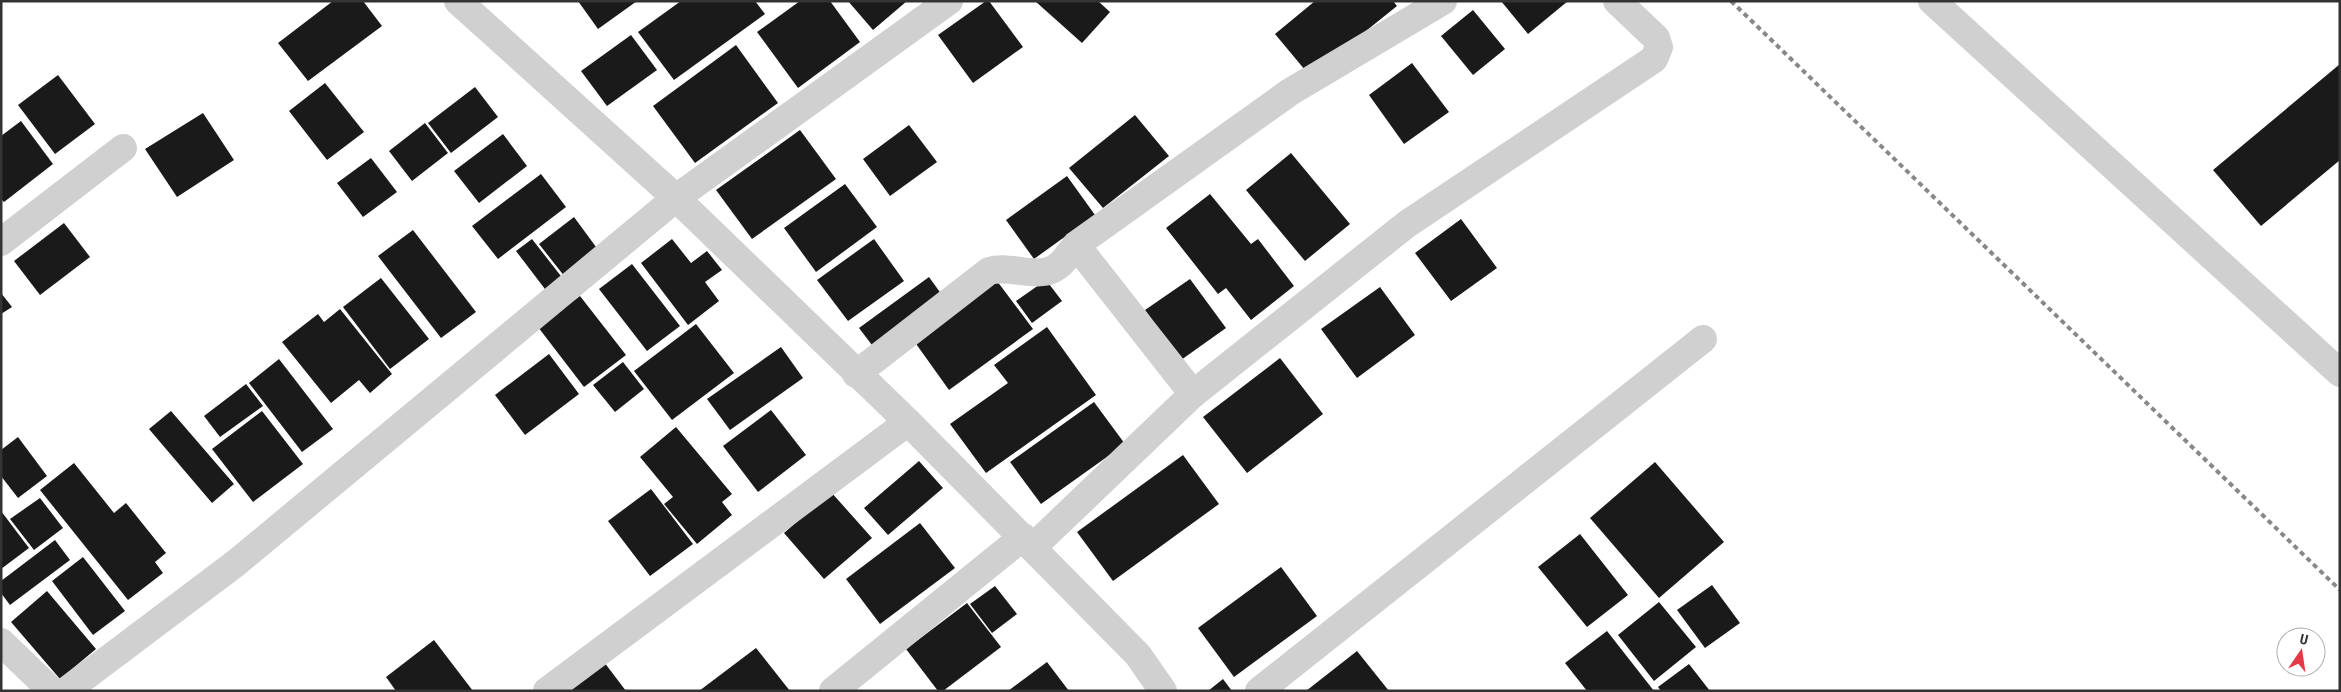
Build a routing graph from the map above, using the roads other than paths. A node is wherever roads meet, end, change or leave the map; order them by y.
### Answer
1 (458, 1) edge
2 (949, 1) edge
3 (1443, 1) edge
4 (1617, 1) edge
5 (1932, 1) edge
6 (123, 148) dead end
7 (676, 198) junction
8 (1, 242) edge
9 (1076, 245) junction
10 (1703, 339) dead end
11 (2340, 373) edge
12 (856, 374) junction
13 (1193, 394) junction
14 (908, 422) junction
15 (1028, 542) junction
16 (1, 642) edge
17 (52, 691) edge
18 (66, 691) edge
19 (547, 691) edge
20 (832, 691) edge
21 (1163, 691) edge
22 (1259, 691) edge

1 - 7 street
2 - 7 street
3 - 9 street
4 - 13 street
5 - 11 street
6 - 8 street
7 - 12 street
7 - 18 street
9 - 12 street
9 - 13 street
10 - 22 street
12 - 14 street
13 - 15 street
14 - 15 street
14 - 19 street
15 - 20 street
15 - 21 street
16 - 17 street

